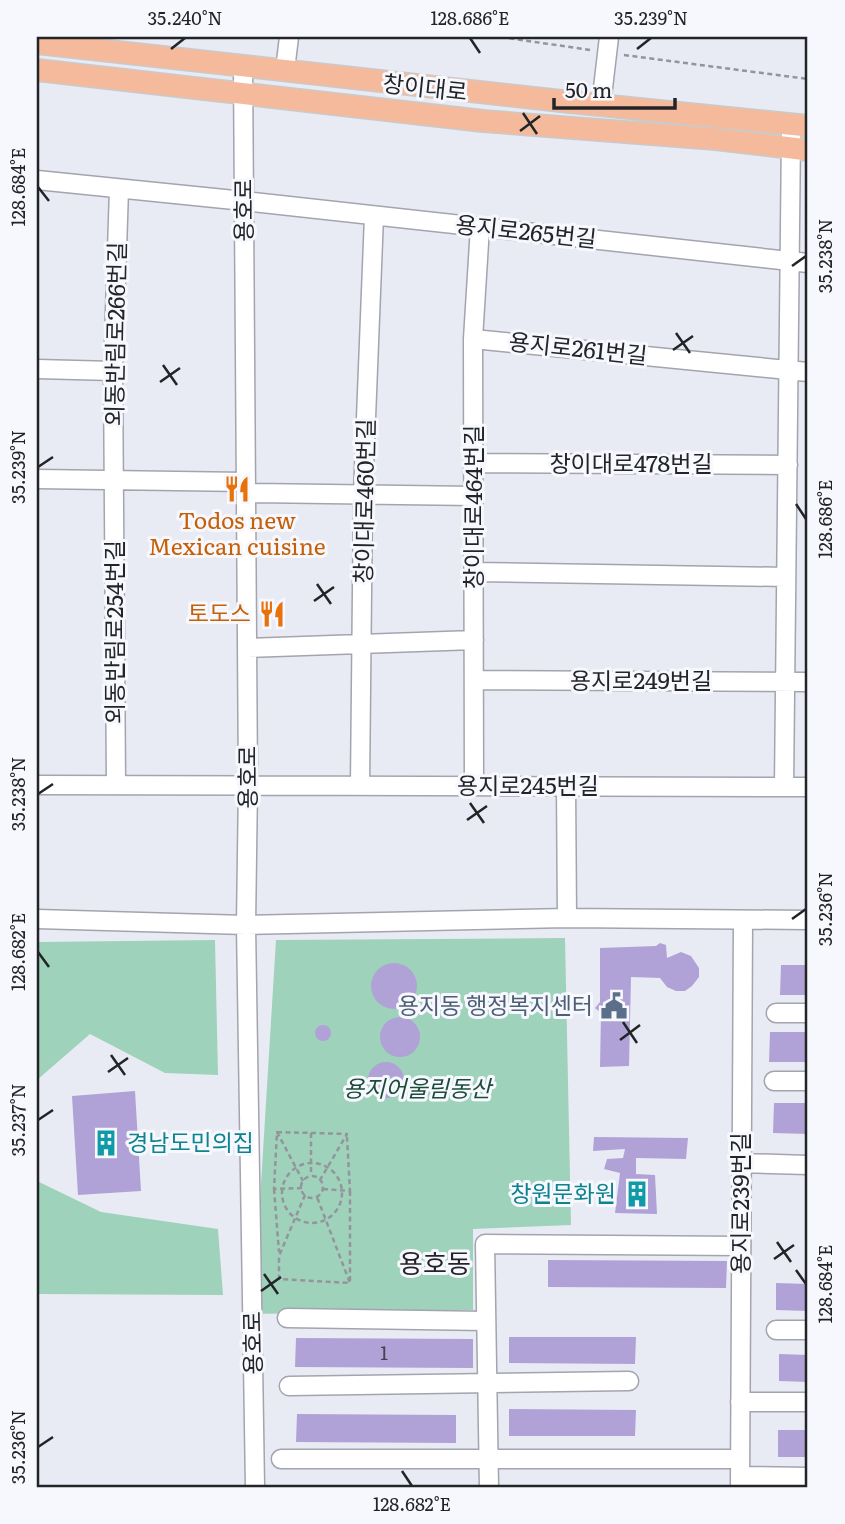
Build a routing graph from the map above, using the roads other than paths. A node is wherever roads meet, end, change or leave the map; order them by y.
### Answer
1 (289, 37) edge
2 (37, 43) edge
3 (608, 45) edge
4 (243, 66) junction
5 (37, 69) edge
6 (285, 70) junction
7 (244, 92) junction
8 (601, 105) junction
9 (800, 125) edge
10 (799, 149) edge
11 (37, 180) edge
12 (119, 189) junction
13 (244, 201) junction
14 (374, 216) junction
15 (480, 227) junction
16 (788, 261) junction
17 (808, 263) edge
18 (473, 339) junction
19 (37, 369) edge
20 (789, 370) junction
21 (113, 371) junction
22 (808, 372) edge
23 (474, 463) junction
24 (788, 465) junction
25 (37, 479) edge
26 (114, 479) junction
27 (246, 487) junction
28 (363, 494) junction
29 (474, 496) junction
30 (474, 572) junction
31 (786, 577) junction
32 (474, 640) junction
33 (362, 644) junction
34 (247, 648) junction
35 (474, 680) junction
36 (785, 682) junction
37 (808, 682) edge
38 (37, 785) edge
39 (116, 785) junction
40 (248, 785) junction
41 (360, 786) junction
42 (474, 786) junction
43 (566, 786) junction
44 (784, 787) junction
45 (808, 787) edge
46 (567, 918) junction
47 (37, 919) edge
48 (743, 920) junction
49 (808, 920) edge
50 (246, 925) junction
51 (776, 1013) dead end
52 (808, 1013) edge
53 (774, 1081) dead end
54 (808, 1081) edge
55 (741, 1163) junction
56 (808, 1164) edge
57 (741, 1246) junction
58 (287, 1318) dead end
59 (485, 1321) junction
60 (776, 1329) dead end
61 (808, 1330) edge
62 (629, 1381) dead end
63 (486, 1384) junction
64 (289, 1386) dead end
65 (740, 1402) junction
66 (808, 1402) edge
67 (489, 1458) junction
68 (281, 1459) dead end
69 (740, 1474) edge
70 (808, 1476) edge
71 (255, 1487) edge
72 (489, 1487) edge

1 - 6 street
2 - 4 main road, 창이대로
3 - 8 street
4 - 6 main road, 창이대로
4 - 7 street, 용호로
5 - 7 main road, 창이대로
6 - 8 main road, 창이대로
7 - 10 main road, 창이대로
7 - 13 street, 용호로
8 - 9 main road, 창이대로
9 - 10 street
10 - 16 street
11 - 12 street, 용지로265번길
12 - 13 street, 용지로265번길
12 - 21 street, 외동반림로266번길
13 - 14 street, 용지로265번길
13 - 27 street, 용호로
14 - 15 street, 용지로265번길
14 - 28 street, 창이대로460번길
15 - 16 street, 용지로265번길
15 - 18 street, 창이대로464번길
16 - 17 street, 용지로265번길
16 - 20 street
18 - 20 street, 용지로261번길
18 - 23 street, 창이대로464번길
19 - 21 street
20 - 22 street, 용지로261번길
20 - 24 street
21 - 26 street, 외동반림로266번길
23 - 24 street, 창이대로478번길
23 - 29 street, 창이대로464번길
24 - 31 street
25 - 26 street
26 - 27 street
26 - 39 street, 외동반림로254번길
27 - 28 street
27 - 34 street, 용호로
28 - 29 street
28 - 33 street, 창이대로460번길
29 - 30 street, 창이대로464번길
30 - 31 street
30 - 32 street, 창이대로464번길
31 - 36 street
32 - 33 street
32 - 35 street, 창이대로464번길
33 - 34 street
33 - 41 street, 창이대로460번길
34 - 40 street, 용호로
35 - 36 street, 용지로249번길
35 - 42 street, 창이대로464번길
36 - 37 street, 용지로249번길
36 - 44 street
38 - 39 street
39 - 40 street
40 - 41 street, 용지로245번길
40 - 50 street, 용호로
41 - 42 street, 용지로245번길
42 - 43 street, 용지로245번길
43 - 44 street, 용지로245번길
43 - 46 street
44 - 45 street, 용지로245번길
46 - 48 street
46 - 50 street
47 - 50 street
48 - 49 street
48 - 55 street, 용지로239번길
50 - 71 street, 용호로
51 - 52 street
53 - 54 street
55 - 56 street
55 - 57 street, 용지로239번길
57 - 59 street
57 - 65 street, 용지로239번길
58 - 59 street
59 - 63 street
60 - 61 street
62 - 63 street
63 - 64 street
63 - 67 street
65 - 66 street
65 - 69 street, 용지로239번길
67 - 68 street
67 - 69 street
67 - 72 street
69 - 70 street

